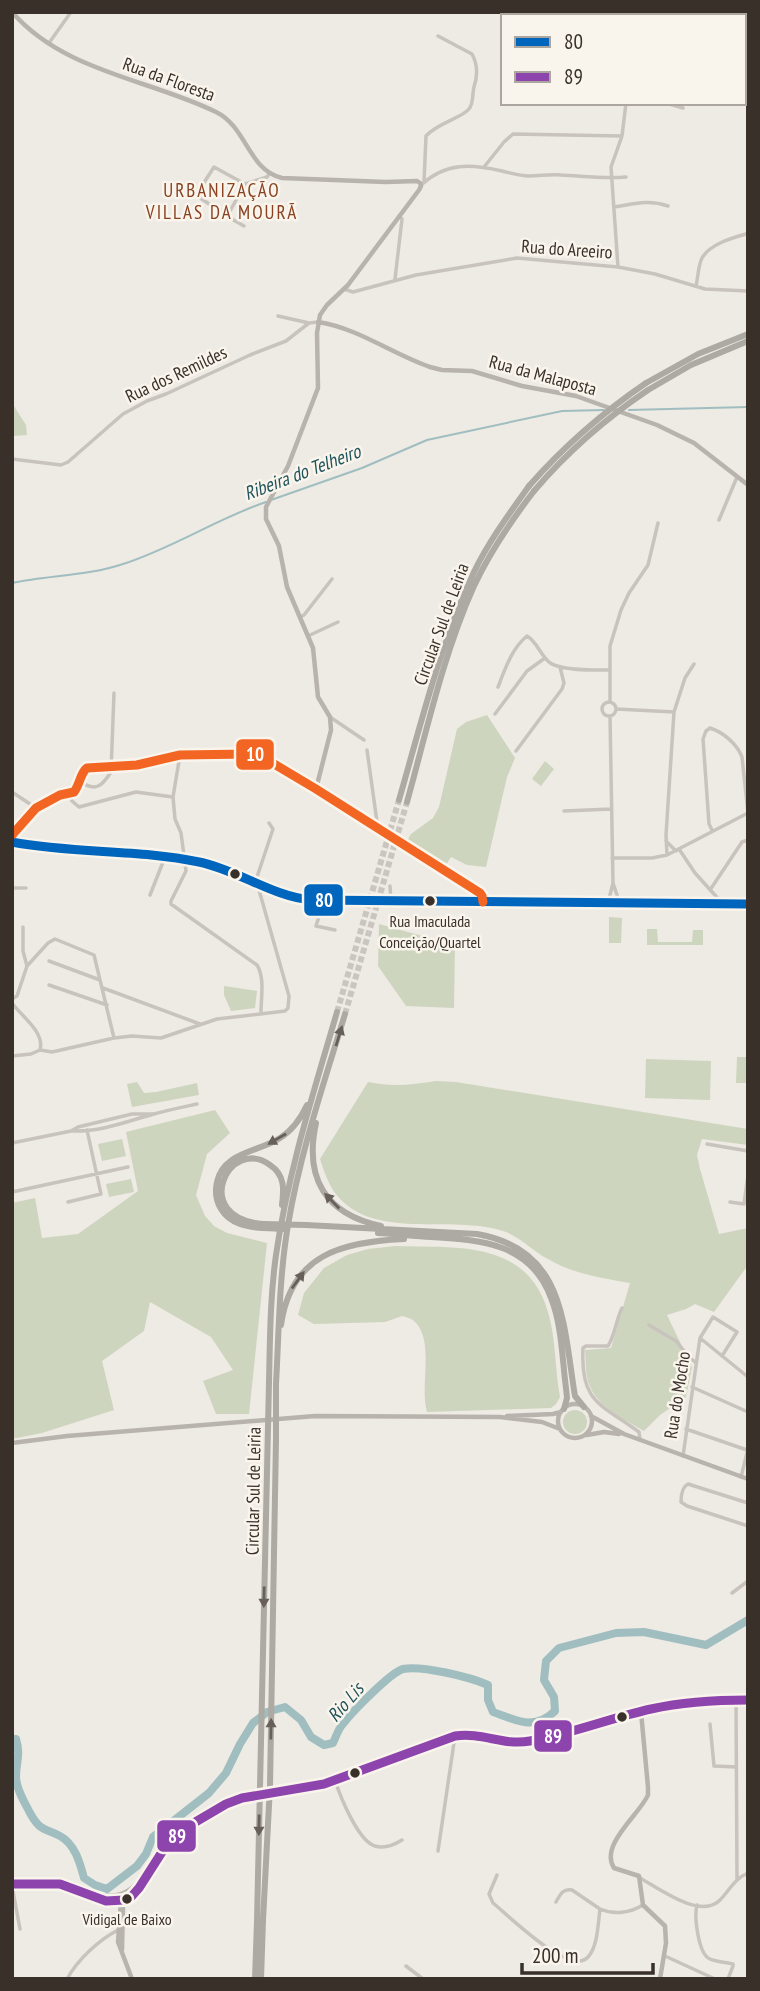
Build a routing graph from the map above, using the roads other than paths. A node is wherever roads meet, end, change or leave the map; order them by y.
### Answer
1 (12, 12) edge
2 (71, 12) edge
3 (438, 36) dead end
4 (48, 44) junction
5 (626, 105) edge
6 (673, 105) edge
7 (683, 108) dead end
8 (622, 136) junction
9 (484, 167) junction
10 (269, 174) junction
11 (626, 177) dead end
12 (611, 178) junction
13 (423, 183) junction
14 (245, 184) junction
15 (188, 190) dead end
16 (196, 195) junction
17 (667, 206) dead end
18 (614, 207) junction
19 (228, 212) junction
20 (399, 216) junction
21 (244, 226) dead end
22 (747, 234) edge
23 (618, 267) junction
24 (395, 280) junction
25 (696, 286) junction
26 (344, 289) junction
27 (748, 290) edge
28 (278, 316) dead end
29 (318, 322) junction
30 (309, 324) junction
31 (748, 334) edge
32 (748, 341) edge
33 (647, 387) junction
34 (12, 459) edge
35 (737, 477) junction
36 (748, 485) edge
37 (719, 520) dead end
38 (658, 523) dead end
39 (332, 579) dead end
40 (300, 617) junction
41 (338, 622) dead end
42 (308, 636) junction
43 (545, 658) junction
44 (694, 664) dead end
45 (561, 667) junction
46 (610, 670) junction
47 (498, 687) dead end
48 (114, 693) dead end
49 (610, 702) junction
50 (616, 709) junction
51 (674, 712) junction
52 (495, 714) dead end
53 (610, 716) junction
54 (330, 717) junction
55 (364, 740) dead end
56 (367, 750) dead end
57 (516, 751) dead end
58 (180, 755) junction
59 (113, 767) junction
60 (81, 782) junction
61 (316, 789) junction
62 (12, 792) edge
63 (69, 794) junction
64 (173, 797) junction
65 (403, 801) tunnel mouth
66 (36, 808) junction
67 (611, 809) junction
68 (564, 811) dead end
69 (748, 813) edge
70 (270, 823) dead end
71 (378, 829) junction
72 (712, 830) junction
73 (12, 835) edge
74 (748, 840) edge
75 (666, 841) junction
76 (12, 842) edge
77 (677, 850) junction
78 (667, 855) junction
79 (165, 857) junction
80 (612, 858) junction
81 (185, 860) junction
82 (257, 883) junction
83 (613, 883) junction
84 (390, 886) dead end
85 (12, 888) edge
86 (26, 888) dead end
87 (710, 890) junction
88 (149, 895) dead end
89 (324, 901) junction
90 (391, 902) junction
91 (484, 902) junction
92 (608, 903) junction
93 (620, 904) junction
94 (723, 904) junction
95 (748, 904) edge
96 (23, 927) dead end
97 (335, 930) dead end
98 (50, 961) dead end
99 (27, 966) junction
100 (100, 980) junction
101 (49, 985) dead end
102 (102, 988) junction
103 (12, 1001) edge
104 (107, 1005) junction
105 (337, 1012) tunnel mouth
106 (261, 1013) junction
107 (345, 1014) tunnel mouth
108 (200, 1024) junction
109 (114, 1038) junction
110 (40, 1051) junction
111 (12, 1056) edge
112 (318, 1077) junction
113 (197, 1104) dead end
114 (318, 1104) junction
115 (153, 1114) junction
116 (71, 1130) junction
117 (88, 1130) junction
118 (12, 1143) edge
119 (707, 1144) dead end
120 (748, 1151) edge
121 (128, 1167) dead end
122 (97, 1173) junction
123 (748, 1175) edge
124 (12, 1192) edge
125 (68, 1202) dead end
126 (730, 1202) dead end
127 (282, 1219) junction
128 (263, 1226) junction
129 (306, 1227) junction
130 (393, 1229) junction
131 (424, 1237) junction
132 (622, 1308) dead end
133 (649, 1325) dead end
134 (700, 1338) junction
135 (278, 1344) junction
136 (722, 1356) junction
137 (696, 1363) junction
138 (748, 1377) edge
139 (273, 1383) junction
140 (692, 1387) junction
141 (584, 1407) junction
142 (563, 1410) junction
143 (748, 1412) edge
144 (591, 1416) junction
145 (500, 1417) junction
146 (560, 1429) junction
147 (686, 1429) junction
148 (624, 1434) junction
149 (584, 1436) junction
150 (640, 1440) junction
151 (12, 1443) edge
152 (748, 1449) edge
153 (682, 1456) junction
154 (741, 1477) junction
155 (748, 1479) edge
156 (748, 1503) edge
157 (748, 1526) edge
158 (748, 1581) edge
159 (732, 1593) dead end
160 (736, 1700) junction
161 (748, 1700) edge
162 (641, 1712) junction
163 (709, 1724) dead end
164 (455, 1737) junction
165 (736, 1768) junction
166 (335, 1780) junction
167 (402, 1840) dead end
168 (438, 1851) dead end
169 (748, 1873) edge
170 (497, 1875) dead end
171 (640, 1878) junction
172 (737, 1879) junction
173 (12, 1885) edge
174 (120, 1898) junction
175 (556, 1902) dead end
176 (643, 1905) junction
177 (697, 1905) junction
178 (600, 1909) junction
179 (260, 1921) junction
180 (20, 1929) dead end
181 (121, 1930) junction
182 (665, 1956) junction
183 (406, 1966) dead end
184 (67, 1979) edge
185 (132, 1979) edge
186 (255, 1979) edge
187 (261, 1979) edge
188 (423, 1979) edge
189 (660, 1979) edge
190 (715, 1979) edge
191 (728, 1979) edge

1 - 4 main road, Rua da Floresta
2 - 4 street
3 - 13 street
4 - 10 main road, Rua da Floresta
5 - 8 street
6 - 7 street
8 - 9 street
8 - 12 street
9 - 12 street
9 - 13 street
10 - 13 main road
10 - 14 street
11 - 12 street
12 - 18 street
13 - 20 main road
14 - 16 street
14 - 19 street
15 - 16 street
16 - 19 street
17 - 18 street
18 - 23 street
19 - 21 street
20 - 24 street
20 - 26 main road
22 - 25 street
23 - 24 street, Rua do Areeiro
23 - 25 street, Rua do Areeiro
24 - 26 street, Rua do Areeiro
25 - 27 street, Rua do Areeiro
26 - 29 main road
28 - 30 street
29 - 30 street, Rua dos Remildes
29 - 35 main road, Rua da Malaposta
29 - 40 main road
30 - 34 street, Rua dos Remildes
31 - 33 highway, Circular Sul de Leiria
32 - 33 highway, Circular Sul de Leiria
33 - 65 highway, Circular Sul de Leiria, bridge
35 - 36 main road, Rua da Malaposta
35 - 37 street
38 - 46 street
39 - 40 street
40 - 42 main road
41 - 42 street
42 - 54 main road
43 - 45 street
43 - 47 street
43 - 52 street
44 - 51 street
45 - 46 street
45 - 57 street
46 - 49 street
48 - 59 street
49 - 50 street
49 - 53 street
50 - 51 street
50 - 53 street
51 - 75 street
53 - 67 street
54 - 55 street
54 - 61 main road
56 - 71 street
58 - 59 street
58 - 61 street
58 - 64 street
59 - 60 street
59 - 60 street
60 - 63 street
61 - 71 main road
62 - 66 street
63 - 64 street
63 - 66 street
64 - 81 street
66 - 73 street
67 - 68 street
67 - 80 street
69 - 72 street
69 - 72 street
70 - 82 street
71 - 91 main road
72 - 77 street
74 - 87 street
75 - 77 street
75 - 78 street
76 - 79 main road
77 - 78 street
77 - 87 street
78 - 80 street
79 - 81 main road
79 - 88 street
80 - 83 street
81 - 82 main road
81 - 106 street
82 - 89 main road
82 - 106 street
83 - 92 street
83 - 93 street
84 - 90 street
85 - 86 street
87 - 94 street
89 - 90 main road
89 - 97 street
90 - 91 main road
91 - 92 main road
92 - 93 main road
93 - 94 main road
94 - 95 main road
96 - 99 street
98 - 100 street
99 - 100 street
99 - 103 street
100 - 102 street
101 - 104 street
102 - 104 street
102 - 108 street
103 - 110 street
104 - 109 street
105 - 112 highway, Circular Sul de Leiria
106 - 108 street
114 -> 107 highway, Circular Sul de Leiria
108 - 109 street
109 - 110 street
110 - 111 street
112 - 127 highway, Circular Sul de Leiria
112 -> 128 highway
113 - 115 street
130 -> 114 highway
114 - 135 highway, Circular Sul de Leiria
115 - 116 street
115 - 117 street
116 - 117 street
116 - 118 street
117 - 122 street
119 - 120 street
121 - 122 street
122 - 124 street
122 - 125 street
123 - 126 street
127 - 128 highway
127 - 139 highway, Circular Sul de Leiria
128 - 129 highway, bridge
129 - 130 highway
129 - 131 highway
130 - 141 highway
135 -> 131 highway
131 - 142 highway
132 - 150 street
133 - 137 street
134 - 136 street
134 - 136 street
134 - 137 street, Rua do Mocho
135 - 139 highway, Circular Sul de Leiria
136 - 138 street
137 - 140 street, Rua do Mocho
139 - 179 highway, Circular Sul de Leiria, bridge
140 - 143 street
140 - 147 street, Rua do Mocho
141 - 142 main road
141 - 144 main road
142 - 145 main road
142 - 146 main road
144 - 148 main road
144 - 149 main road
145 - 146 main road
145 - 151 main road
146 - 149 main road
147 - 152 street
147 - 153 street, Rua do Mocho
148 - 149 main road
148 - 150 main road
150 - 153 main road
152 - 154 street
153 - 154 main road
154 - 155 main road
156 - 157 street
158 - 159 street
160 - 161 main road
160 - 162 main road
160 - 165 street
162 - 164 main road
162 - 171 main road
163 - 165 street
164 - 166 main road
164 - 168 street
165 - 172 street
166 - 167 street
166 - 174 main road
169 - 172 street
170 - 178 street
171 - 176 main road
171 - 177 street
172 - 177 street
173 - 174 main road
173 - 180 street
174 - 181 main road
175 - 178 street
176 - 178 street
176 - 182 main road
177 - 191 street
179 - 186 highway, Circular Sul de Leiria
179 - 187 highway, Circular Sul de Leiria
181 - 184 street
181 - 185 main road
182 - 189 main road
182 - 190 street
183 - 188 street

